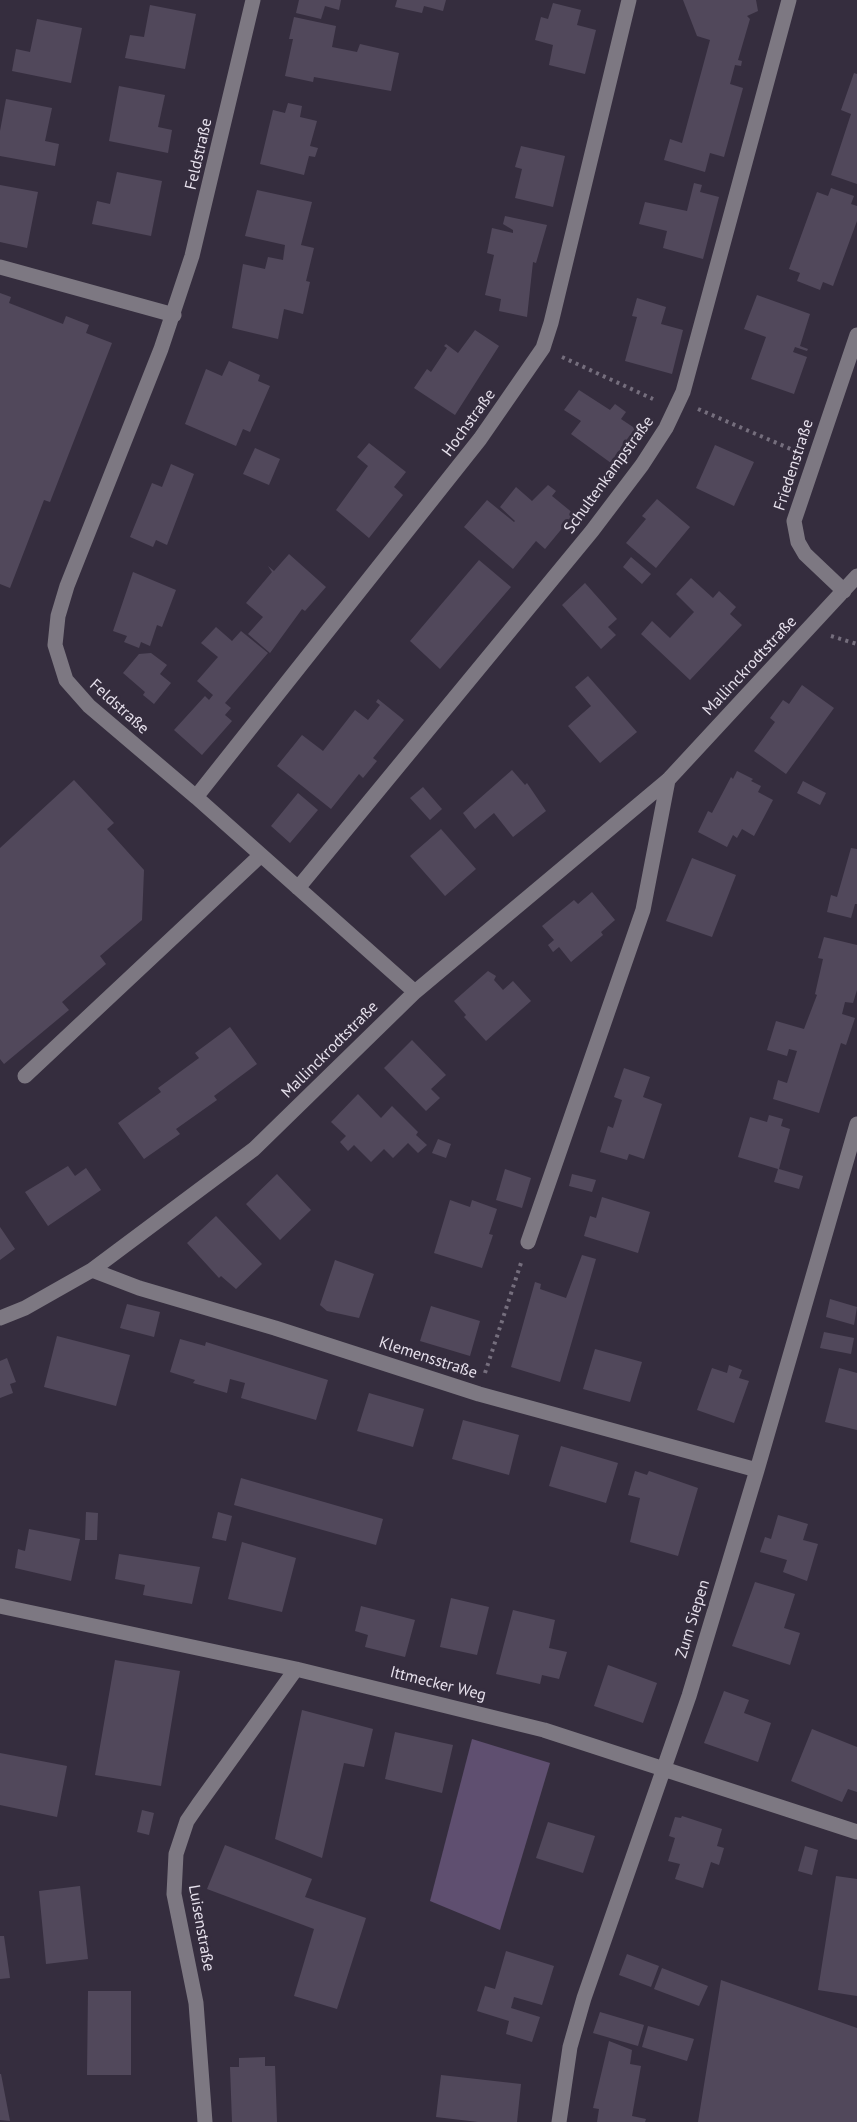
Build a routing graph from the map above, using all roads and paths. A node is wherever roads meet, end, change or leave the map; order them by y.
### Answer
1 (253, 0) edge
2 (629, 0) edge
3 (789, 0) edge
4 (0, 267) edge
5 (174, 315) junction
6 (857, 335) edge
7 (564, 358) dead end
8 (696, 408) dead end
9 (676, 410) junction
10 (792, 450) dead end
11 (857, 576) edge
12 (844, 591) junction
13 (668, 780) junction
14 (196, 797) junction
15 (261, 855) junction
16 (298, 888) junction
17 (415, 992) junction
18 (25, 1076) dead end
19 (857, 1124) edge
20 (528, 1242) joint
21 (92, 1270) junction
22 (0, 1318) edge
23 (479, 1394) junction
24 (758, 1470) junction
25 (0, 1606) edge
26 (296, 1669) junction
27 (663, 1769) junction
28 (857, 1832) edge
29 (205, 2122) edge
30 (559, 2122) edge

1 - 5 street, Feldstraße
2 - 14 street, Hochstraße
3 - 9 street, Schultenkampstraße
4 - 5 street
5 - 14 street, Feldstraße
6 - 12 street, Friedenstraße
7 - 9 path
8 - 10 path
9 - 16 street, Schultenkampstraße
11 - 12 street, Mallinckrodtstraße
12 - 13 street, Mallinckrodtstraße
13 - 17 street, Mallinckrodtstraße
13 - 20 street
14 - 15 street, Feldstraße
15 - 16 street, Feldstraße
15 - 18 street
16 - 17 street, Feldstraße
17 - 21 street, Mallinckrodtstraße
19 - 24 street, Zum Siepen
20 - 23 path
21 - 22 street, Mallinckrodtstraße
21 - 23 street, Klemensstraße
23 - 24 street, Klemensstraße
24 - 27 street, Zum Siepen
25 - 26 street, Ittmecker Weg
26 - 27 street, Ittmecker Weg
26 - 29 street, Luisenstraße
27 - 28 street, Ittmecker Weg
27 - 30 street, Zum Siepen

